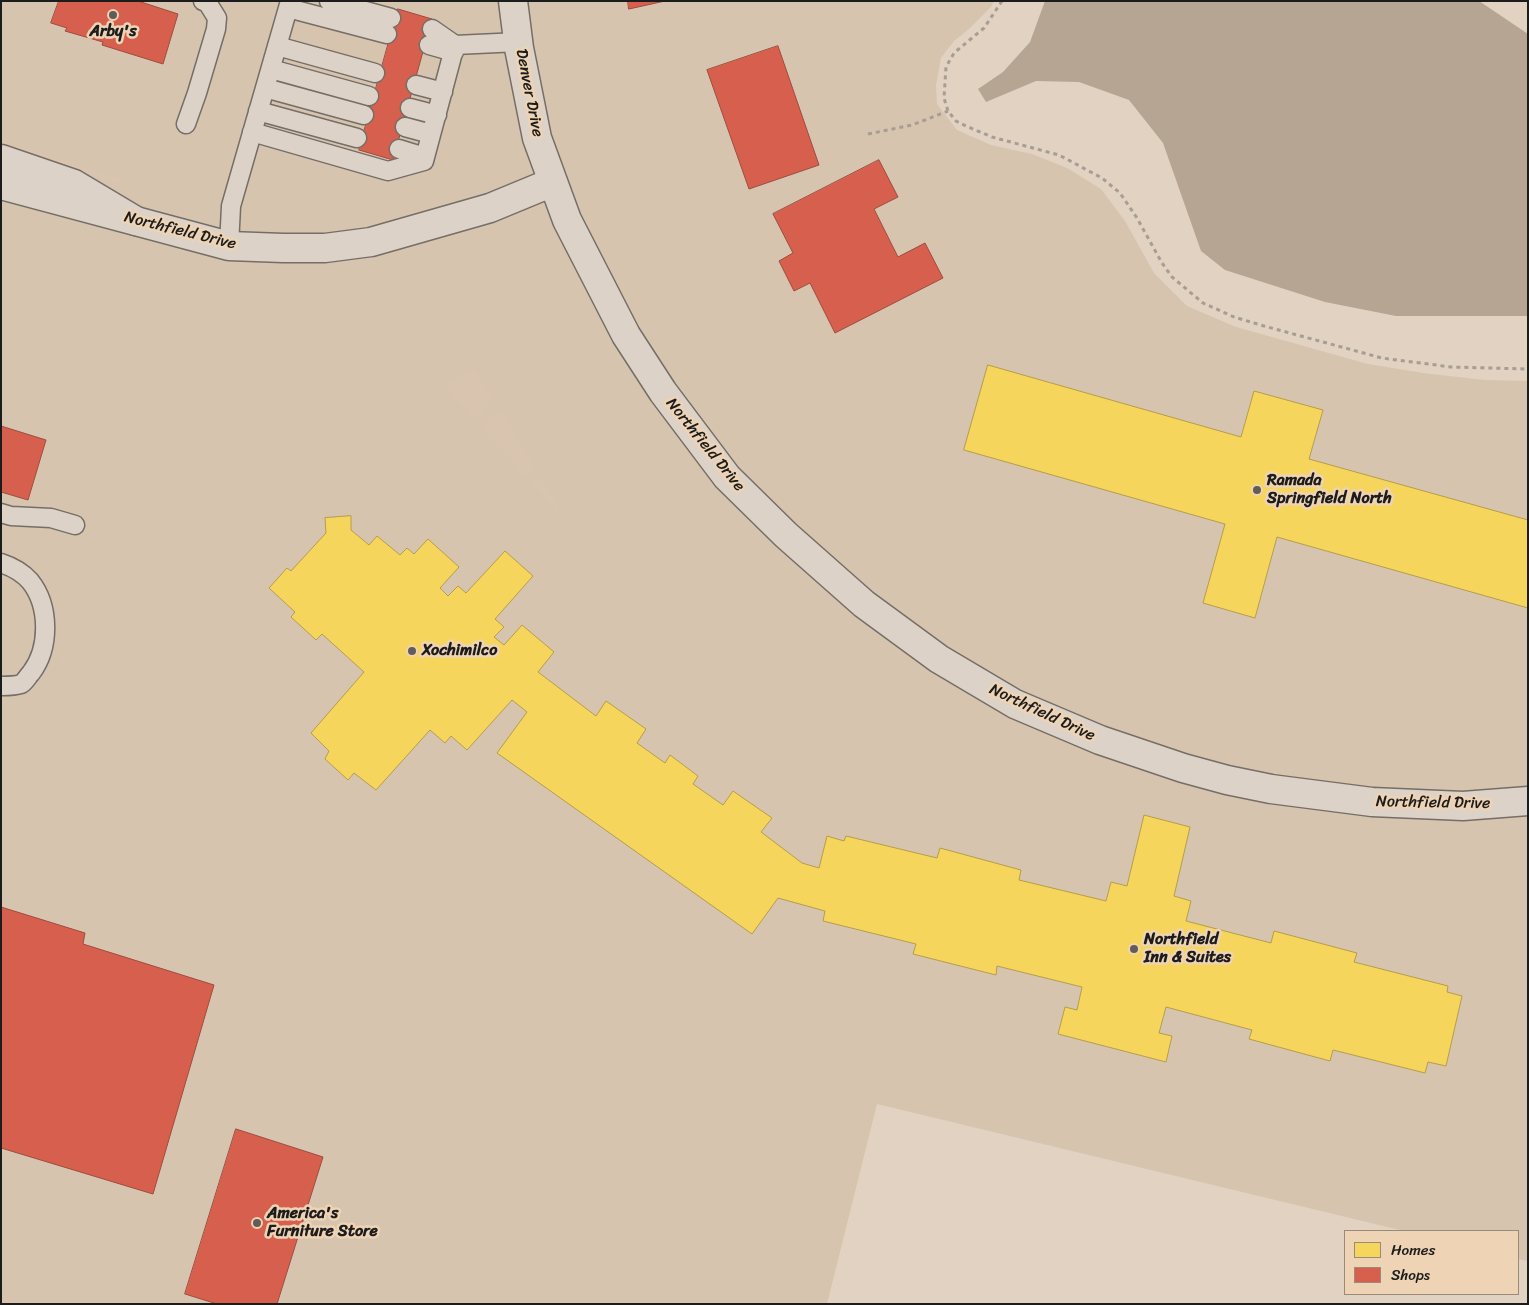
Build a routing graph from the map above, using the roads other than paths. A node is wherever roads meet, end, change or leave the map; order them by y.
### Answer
1 (204, 1) edge
2 (329, 1) edge
3 (513, 1) edge
4 (289, 4) edge
5 (431, 37) dead end
6 (519, 42) junction
7 (277, 46) junction
8 (455, 49) junction
9 (271, 69) junction
10 (375, 73) dead end
11 (416, 85) dead end
12 (265, 88) junction
13 (443, 92) junction
14 (369, 96) dead end
15 (410, 108) dead end
16 (258, 110) junction
17 (364, 115) dead end
18 (437, 115) junction
19 (186, 124) dead end
20 (405, 127) dead end
21 (252, 132) junction
22 (431, 134) junction
23 (357, 138) dead end
24 (400, 149) dead end
25 (425, 157) junction
26 (1, 159) edge
27 (553, 182) junction
28 (1, 185) edge
29 (136, 221) junction
30 (229, 246) junction
31 (1, 513) edge
32 (75, 525) dead end
33 (1, 563) edge
34 (1, 686) edge
35 (1528, 801) edge

1 - 19 lane
2 - 4 lane
3 - 6 street, Denver Drive
4 - 7 lane
5 - 8 lane
6 - 8 lane
6 - 27 street, Denver Drive
7 - 9 lane
7 - 10 lane
8 - 13 lane
9 - 12 lane
9 - 14 lane
11 - 13 lane
12 - 16 lane
12 - 17 lane
13 - 18 lane
15 - 18 lane
16 - 21 lane
16 - 23 lane
18 - 22 lane
20 - 22 lane
21 - 25 lane
21 - 30 lane
22 - 25 lane
24 - 25 lane
26 - 29 street
27 - 30 street, Northfield Drive
27 - 35 street, Northfield Drive
28 - 29 street, Northfield Drive
29 - 30 street, Northfield Drive
31 - 32 lane
33 - 34 lane

